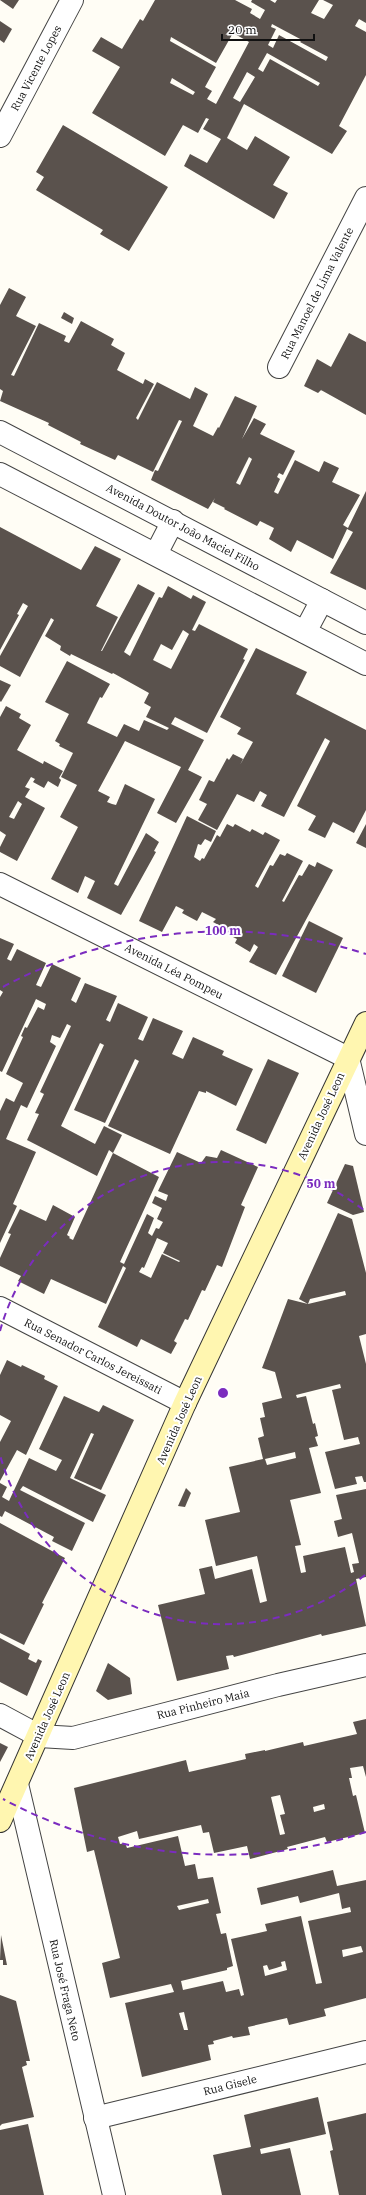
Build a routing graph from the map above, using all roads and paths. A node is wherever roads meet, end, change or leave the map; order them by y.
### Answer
1 (72, 0) edge
2 (0, 136) edge
3 (366, 198) edge
4 (279, 367) dead end
5 (0, 432) edge
6 (0, 474) edge
7 (173, 521) junction
8 (156, 554) junction
9 (322, 600) junction
10 (366, 623) edge
11 (305, 632) junction
12 (366, 664) edge
13 (0, 884) edge
14 (366, 1023) edge
15 (348, 1058) junction
16 (366, 1134) edge
17 (0, 1308) edge
18 (186, 1403) junction
19 (366, 1665) edge
20 (0, 1716) edge
21 (39, 1736) junction
22 (17, 1784) junction
23 (0, 1821) edge
24 (366, 2052) edge
25 (94, 2118) junction
26 (114, 2195) edge

1 - 2 street, Rua Vicente Lopes
3 - 4 street, Rua Manoel de Lima Valente
5 - 7 street, Avenida Doutor João Maciel Filho
6 - 8 street
7 - 8 street
7 - 9 street, Avenida Doutor João Maciel Filho
8 - 11 street
9 - 10 street, Avenida Doutor João Maciel Filho
9 - 11 street
11 - 12 street
13 - 15 street, Avenida Léa Pompeu
14 - 15 main road, Avenida José Leon
15 - 16 street
15 - 18 main road, Avenida José Leon
17 - 18 street, Rua Senador Carlos Jereissati
18 - 21 main road, Avenida José Leon
19 - 21 street, Rua Pinheiro Maia
20 - 21 street
21 - 22 main road, Avenida José Leon
22 - 23 main road, Avenida José Leon
22 - 25 street, Rua José Fraga Neto
24 - 25 street, Rua Gisele
25 - 26 street, Rua José Fraga Neto

